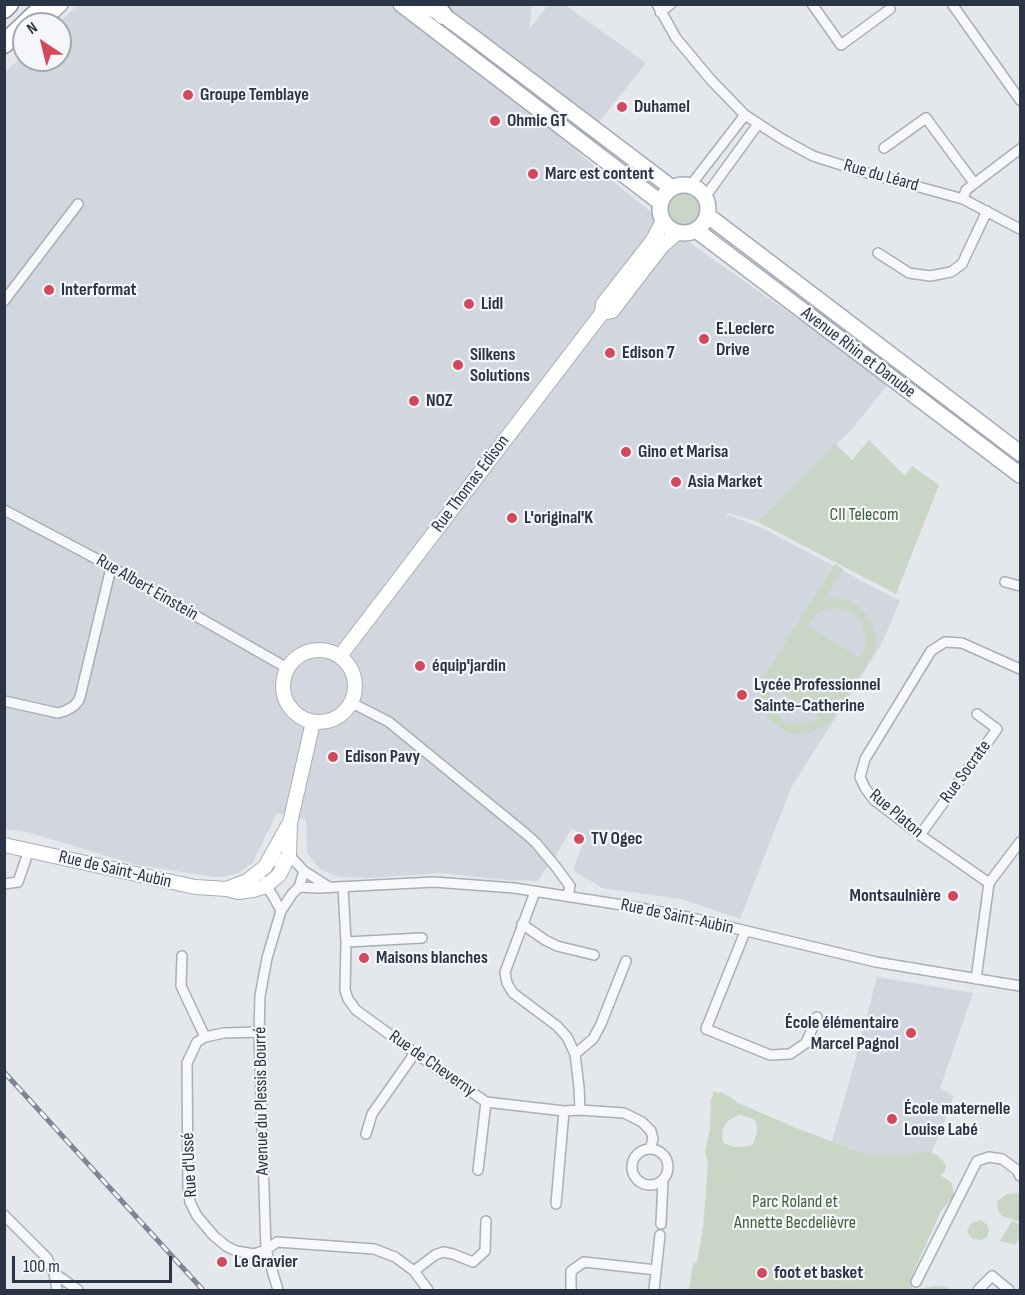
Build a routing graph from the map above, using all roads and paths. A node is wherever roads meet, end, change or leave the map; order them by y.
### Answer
1 (9, 4) edge
2 (401, 4) edge
3 (423, 4) edge
4 (671, 4) edge
5 (812, 4) edge
6 (952, 4) edge
7 (658, 8) edge
8 (4, 9) edge
9 (891, 9) dead end
10 (436, 16) edge
11 (1020, 100) edge
12 (745, 115) junction
13 (758, 124) junction
14 (884, 148) dead end
15 (1020, 149) edge
16 (974, 183) junction
17 (690, 186) junction
18 (672, 188) junction
19 (705, 197) junction
20 (963, 199) junction
21 (661, 203) junction
22 (78, 204) dead end
23 (987, 212) junction
24 (708, 215) junction
25 (663, 221) junction
26 (1020, 229) edge
27 (696, 230) junction
28 (678, 232) junction
29 (878, 253) dead end
30 (4, 302) edge
31 (602, 313) junction
32 (1020, 453) edge
33 (1020, 475) edge
34 (4, 510) edge
35 (111, 568) junction
36 (1005, 582) dead end
37 (1020, 586) edge
38 (340, 656) junction
39 (287, 668) junction
40 (1020, 669) edge
41 (4, 701) edge
42 (352, 703) junction
43 (977, 714) dead end
44 (313, 722) junction
45 (290, 823) junction
46 (920, 835) junction
47 (1020, 842) edge
48 (4, 845) edge
49 (29, 850) junction
50 (290, 855) junction
51 (265, 867) junction
52 (304, 871) junction
53 (989, 883) junction
54 (4, 884) edge
55 (266, 886) junction
56 (329, 886) junction
57 (298, 887) junction
58 (343, 887) junction
59 (227, 889) junction
60 (535, 892) junction
61 (568, 896) junction
62 (281, 911) junction
63 (522, 924) junction
64 (745, 932) junction
65 (422, 938) dead end
66 (346, 942) junction
67 (594, 955) dead end
68 (182, 956) dead end
69 (626, 961) dead end
70 (976, 979) junction
71 (1020, 986) edge
72 (817, 1017) dead end
73 (259, 1032) junction
74 (205, 1037) junction
75 (415, 1053) junction
76 (575, 1054) junction
77 (486, 1102) junction
78 (580, 1110) junction
79 (564, 1111) junction
80 (366, 1134) dead end
81 (650, 1149) junction
82 (478, 1170) dead end
83 (1020, 1176) edge
84 (663, 1180) junction
85 (556, 1204) dead end
86 (4, 1215) edge
87 (486, 1221) dead end
88 (661, 1224) dead end
89 (660, 1235) dead end
90 (266, 1250) junction
91 (656, 1270) junction
92 (414, 1271) junction
93 (54, 1274) junction
94 (915, 1282) dead end
95 (57, 1290) edge
96 (78, 1290) edge
97 (278, 1290) edge
98 (428, 1290) edge
99 (571, 1290) edge
100 (654, 1290) edge
101 (978, 1290) edge
102 (1009, 1290) edge

1 - 8 highway
2 - 10 main road
3 - 10 main road
4 - 7 street
5 - 9 street
6 - 11 street
7 - 12 street, Rue du Léard
10 - 18 main road
10 - 21 main road
12 - 13 street, Rue du Léard
12 - 17 street
13 - 19 street
13 - 20 street, Rue du Léard
14 - 16 street
15 - 16 street
16 - 20 street
17 - 18 main road
17 - 19 main road
18 - 21 main road
19 - 24 main road
20 - 23 street, Rue du Léard
21 - 25 main road
22 - 30 street
23 - 26 street, Rue du Léard
23 - 29 street
24 - 27 main road
24 - 32 main road, Avenue Rhin et Danube
25 - 28 main road
25 - 31 street, Rue Thomas Edison
27 - 28 main road
27 - 33 main road, Avenue Rhin et Danube
28 - 31 street, Rue Thomas Edison
31 - 38 street, Rue Thomas Edison
34 - 35 street, Rue Albert Einstein
35 - 39 street, Rue Albert Einstein
35 - 41 street
36 - 37 street
38 - 39 street
38 - 42 street
39 - 44 street
40 - 46 street, Rue Platon
42 - 44 street
42 - 61 street
43 - 46 street, Rue Socrate
44 - 45 street
45 - 50 street
45 - 51 street
46 - 53 street, Rue Platon
47 - 53 street
48 - 49 street, Rue de Saint-Aubin
49 - 54 street
49 - 59 street, Rue de Saint-Aubin
50 - 51 street
50 - 52 street, Rue de Saint-Aubin
50 - 55 street
51 - 55 street
51 - 59 street
52 - 56 street, Rue de Saint-Aubin
52 - 57 street, Avenue du Plessis Bourré
53 - 70 street
55 - 59 street, Rue de Saint-Aubin
55 - 62 street
56 - 57 street, Rue de Saint-Aubin
56 - 58 street, Rue de Saint-Aubin
57 - 62 street, Avenue du Plessis Bourré
58 - 60 street, Rue de Saint-Aubin
58 - 66 street, Rue de Cheverny
60 - 61 street, Rue de Saint-Aubin
60 - 63 street
61 - 64 street, Rue de Saint-Aubin
62 - 73 street, Avenue du Plessis Bourré
63 - 67 street
63 - 76 street
64 - 70 street, Rue de Saint-Aubin
64 - 72 street
65 - 66 street
66 - 75 street, Rue de Cheverny
68 - 74 street
69 - 76 street
70 - 71 street, Rue de Saint-Aubin
73 - 74 street
73 - 90 street, Avenue du Plessis Bourré
74 - 90 street, Rue d'Ussé
75 - 77 street, Rue de Cheverny
75 - 80 street
76 - 78 street
77 - 79 street, Rue de Cheverny
77 - 82 street
78 - 79 street, Rue de Cheverny
78 - 81 street, Rue de Cheverny
79 - 85 street
81 - 84 street, Rue de Cheverny
81 - 84 street
83 - 94 street
84 - 88 street, Rue de Cheverny
86 - 93 street
87 - 92 street
89 - 91 street
90 - 92 street, Rue d'Ussé
90 - 97 street, Avenue du Plessis Bourré
91 - 99 street
91 - 100 street
92 - 98 street
93 - 95 street
93 - 96 street
101 - 102 street

